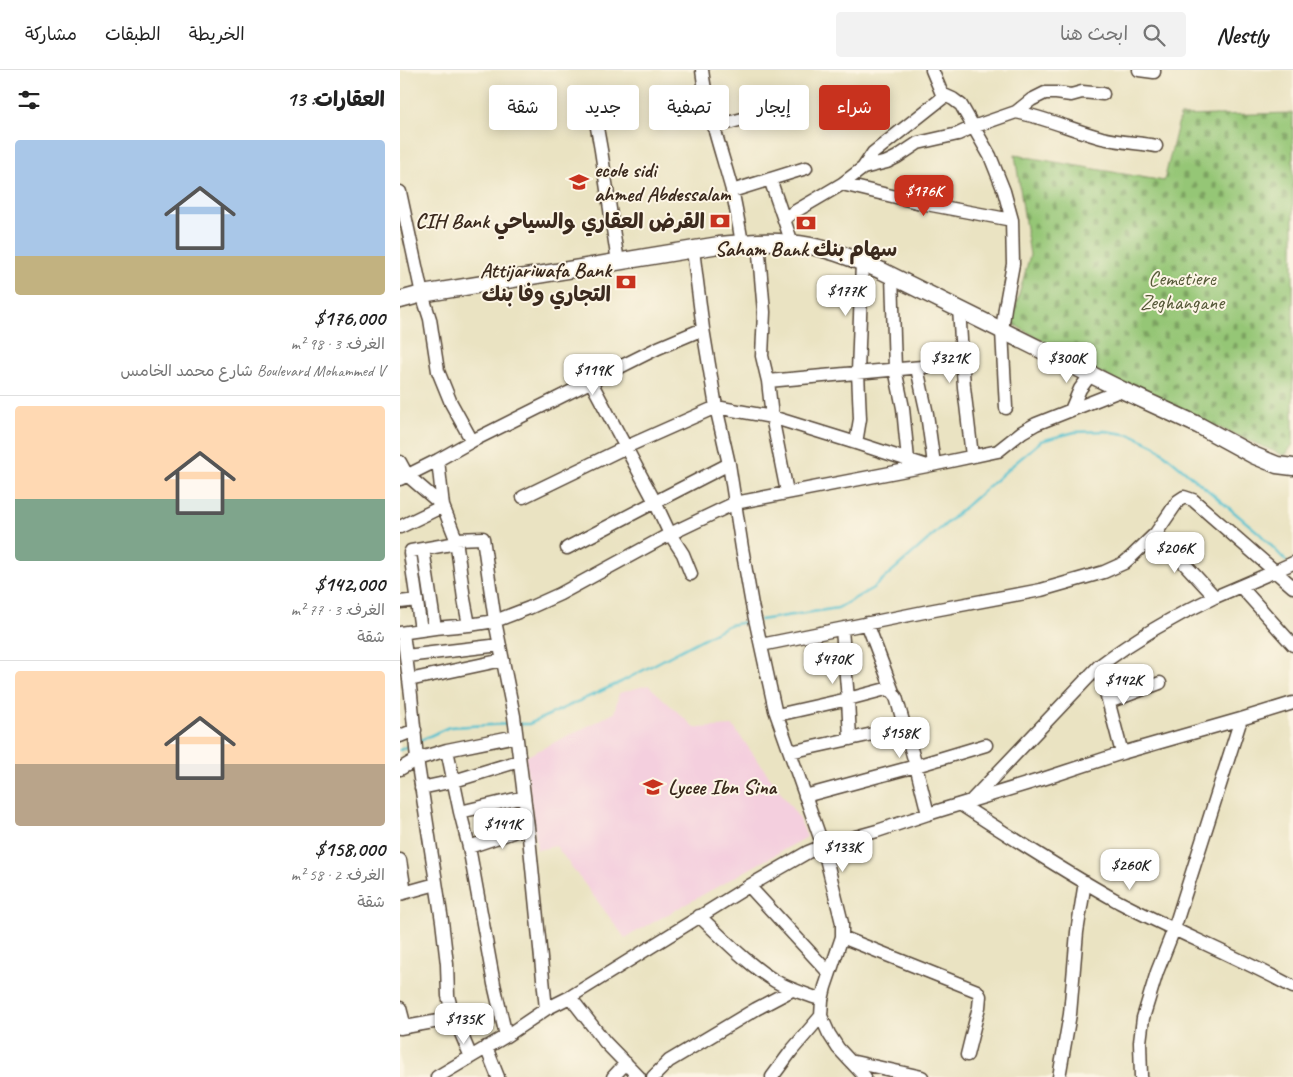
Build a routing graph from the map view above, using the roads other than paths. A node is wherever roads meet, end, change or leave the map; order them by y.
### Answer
1 (702, 70) edge
2 (932, 70) edge
3 (1139, 70) edge
4 (1154, 70) edge
5 (704, 85) edge
6 (1103, 94) dead end
7 (945, 96) junction
8 (1016, 112) junction
9 (972, 127) junction
10 (598, 130) edge
11 (714, 130) edge
12 (1156, 146) dead end
13 (806, 168) dead end
14 (863, 168) junction
15 (770, 179) junction
16 (842, 184) junction
17 (400, 192) edge
18 (732, 192) junction
19 (784, 218) junction
20 (1012, 220) junction
21 (750, 243) junction
22 (792, 243) junction
23 (693, 250) junction
24 (618, 262) junction
25 (862, 262) junction
26 (892, 276) junction
27 (422, 294) junction
28 (400, 300) edge
29 (959, 308) junction
30 (703, 329) junction
31 (1002, 331) junction
32 (933, 366) dead end
33 (917, 368) junction
34 (895, 370) junction
35 (858, 372) junction
36 (1091, 374) junction
37 (591, 382) junction
38 (768, 382) junction
39 (1122, 390) junction
40 (716, 407) junction
41 (1006, 408) dead end
42 (1071, 410) junction
43 (772, 418) junction
44 (472, 441) junction
45 (856, 443) junction
46 (626, 447) junction
47 (972, 456) junction
48 (438, 460) junction
49 (908, 460) junction
50 (400, 462) edge
51 (729, 464) junction
52 (930, 465) junction
53 (1293, 467) edge
54 (404, 477) edge
55 (787, 492) junction
56 (523, 497) dead end
57 (655, 502) junction
58 (735, 503) junction
59 (443, 506) junction
60 (400, 527) edge
61 (1156, 533) junction
62 (670, 534) junction
63 (456, 541) junction
64 (566, 548) dead end
65 (423, 549) junction
66 (1293, 563) edge
67 (1276, 571) junction
68 (692, 574) dead end
69 (1241, 587) junction
70 (1293, 587) edge
71 (1215, 597) junction
72 (417, 600) junction
73 (400, 602) edge
74 (495, 621) junction
75 (867, 624) junction
76 (469, 626) junction
77 (435, 628) junction
78 (421, 630) junction
79 (842, 630) junction
80 (402, 633) edge
81 (760, 639) junction
82 (500, 645) junction
83 (1293, 645) edge
84 (406, 656) junction
85 (503, 660) junction
86 (1099, 666) junction
87 (409, 680) junction
88 (1160, 683) dead end
89 (893, 692) junction
90 (406, 696) edge
91 (848, 699) junction
92 (1109, 702) junction
93 (1293, 702) edge
94 (777, 715) junction
95 (1241, 719) junction
96 (905, 727) junction
97 (415, 734) junction
98 (516, 735) junction
99 (400, 736) edge
100 (850, 739) junction
101 (986, 745) dead end
102 (447, 750) junction
103 (790, 752) junction
104 (1122, 753) junction
105 (417, 758) junction
106 (519, 761) junction
107 (916, 766) junction
108 (400, 769) edge
109 (454, 782) junction
110 (421, 788) junction
111 (805, 796) junction
112 (524, 797) junction
113 (966, 803) junction
114 (460, 812) junction
115 (928, 814) junction
116 (528, 827) junction
117 (823, 846) junction
118 (469, 847) junction
119 (400, 860) edge
120 (1085, 882) junction
121 (436, 884) junction
122 (749, 886) junction
123 (403, 893) edge
124 (700, 916) junction
125 (1174, 929) junction
126 (842, 937) junction
127 (829, 973) junction
128 (1293, 987) edge
129 (792, 990) junction
130 (570, 997) junction
131 (822, 1000) junction
132 (400, 1008) edge
133 (546, 1009) junction
134 (821, 1016) junction
135 (455, 1018) junction
136 (403, 1028) edge
137 (506, 1036) junction
138 (486, 1047) junction
139 (967, 1055) dead end
140 (470, 1057) junction
141 (850, 1061) junction
142 (626, 1063) junction
143 (437, 1077) edge
144 (498, 1077) edge
145 (613, 1077) edge
146 (639, 1077) edge
147 (653, 1077) edge
148 (772, 1077) edge
149 (865, 1077) edge
150 (922, 1077) edge
151 (1059, 1077) edge
152 (1141, 1077) edge

1 - 5 street
2 - 7 street
3 - 4 street
6 - 8 street
7 - 9 street
7 - 14 street
8 - 9 street
8 - 12 street
9 - 14 street
9 - 20 street
10 - 24 street
11 - 18 street
13 - 15 street
14 - 16 street
15 - 18 street
15 - 19 street
16 - 19 street
16 - 20 street
17 - 27 street
18 - 21 street
19 - 22 street
20 - 31 street
21 - 22 main road
21 - 23 main road
21 - 38 street
22 - 25 main road
23 - 24 main road
23 - 30 street
24 - 27 main road
25 - 26 main road
25 - 35 street
26 - 29 main road
26 - 34 street
27 - 28 main road
27 - 44 street
29 - 31 main road
29 - 47 street
30 - 37 street
30 - 40 street
31 - 36 main road
31 - 41 street
32 - 33 street
33 - 34 street
33 - 52 street
34 - 35 street
34 - 49 street
35 - 38 street
35 - 45 street
36 - 39 main road
36 - 42 street
37 - 44 street
37 - 46 street
38 - 43 street
39 - 42 street
39 - 53 main road
40 - 43 street
40 - 46 street
40 - 51 street
42 - 47 street
43 - 45 street
43 - 55 street
44 - 48 street
45 - 49 street
46 - 56 street
46 - 57 street
47 - 52 street
48 - 54 street
48 - 59 street
49 - 52 street
50 - 54 street
51 - 57 street
51 - 58 street
52 - 55 street
54 - 59 street
55 - 58 street
57 - 62 street
57 - 64 street
58 - 62 street
58 - 81 street
59 - 60 street
59 - 63 street
61 - 67 street
61 - 71 street
61 - 75 street
62 - 68 street
62 - 74 street
63 - 65 street
63 - 74 street
63 - 76 street
65 - 72 street
65 - 77 street
66 - 67 street
67 - 69 street
67 - 70 street
69 - 71 street
69 - 83 street
71 - 86 street
72 - 73 street
72 - 78 street
74 - 76 street
74 - 82 street
75 - 79 street
75 - 89 street
76 - 77 street
77 - 78 street
78 - 80 street
79 - 81 street
79 - 91 street
80 - 84 street
81 - 94 street
82 - 84 street
82 - 85 street
84 - 87 street
85 - 87 street
85 - 98 street
86 - 92 street
86 - 113 street
87 - 90 street
88 - 92 street
89 - 91 street
89 - 96 street
90 - 97 street
91 - 94 street
91 - 100 street
92 - 104 street
93 - 95 street
94 - 103 street
95 - 104 street
95 - 125 street
96 - 100 street
96 - 107 street
97 - 99 street
97 - 105 street
98 - 102 street
98 - 106 street
100 - 103 street
101 - 107 street
102 - 105 street
102 - 109 street
103 - 111 street
104 - 113 street
105 - 108 street
105 - 110 street
106 - 109 street
106 - 112 street
107 - 111 street
107 - 115 street
109 - 110 street
109 - 114 street
110 - 121 street
111 - 117 street
112 - 114 street
112 - 116 street
113 - 115 street
113 - 120 street
114 - 118 street
115 - 117 street
116 - 118 street
116 - 133 street
117 - 122 street
117 - 126 street
118 - 137 street
119 - 123 street
120 - 125 street
120 - 151 street
121 - 123 street
121 - 135 street
122 - 124 street
122 - 127 street
124 - 129 street
124 - 130 street
125 - 128 street
125 - 152 street
126 - 127 street
126 - 139 street
127 - 131 street
129 - 131 street
129 - 147 street
130 - 133 street
130 - 142 street
131 - 134 street
132 - 136 street
133 - 137 street
134 - 141 street
134 - 148 street
135 - 136 street
135 - 140 street
137 - 138 street
138 - 140 street
138 - 144 street
140 - 143 street
141 - 149 street
141 - 150 street
142 - 145 street
142 - 146 street

